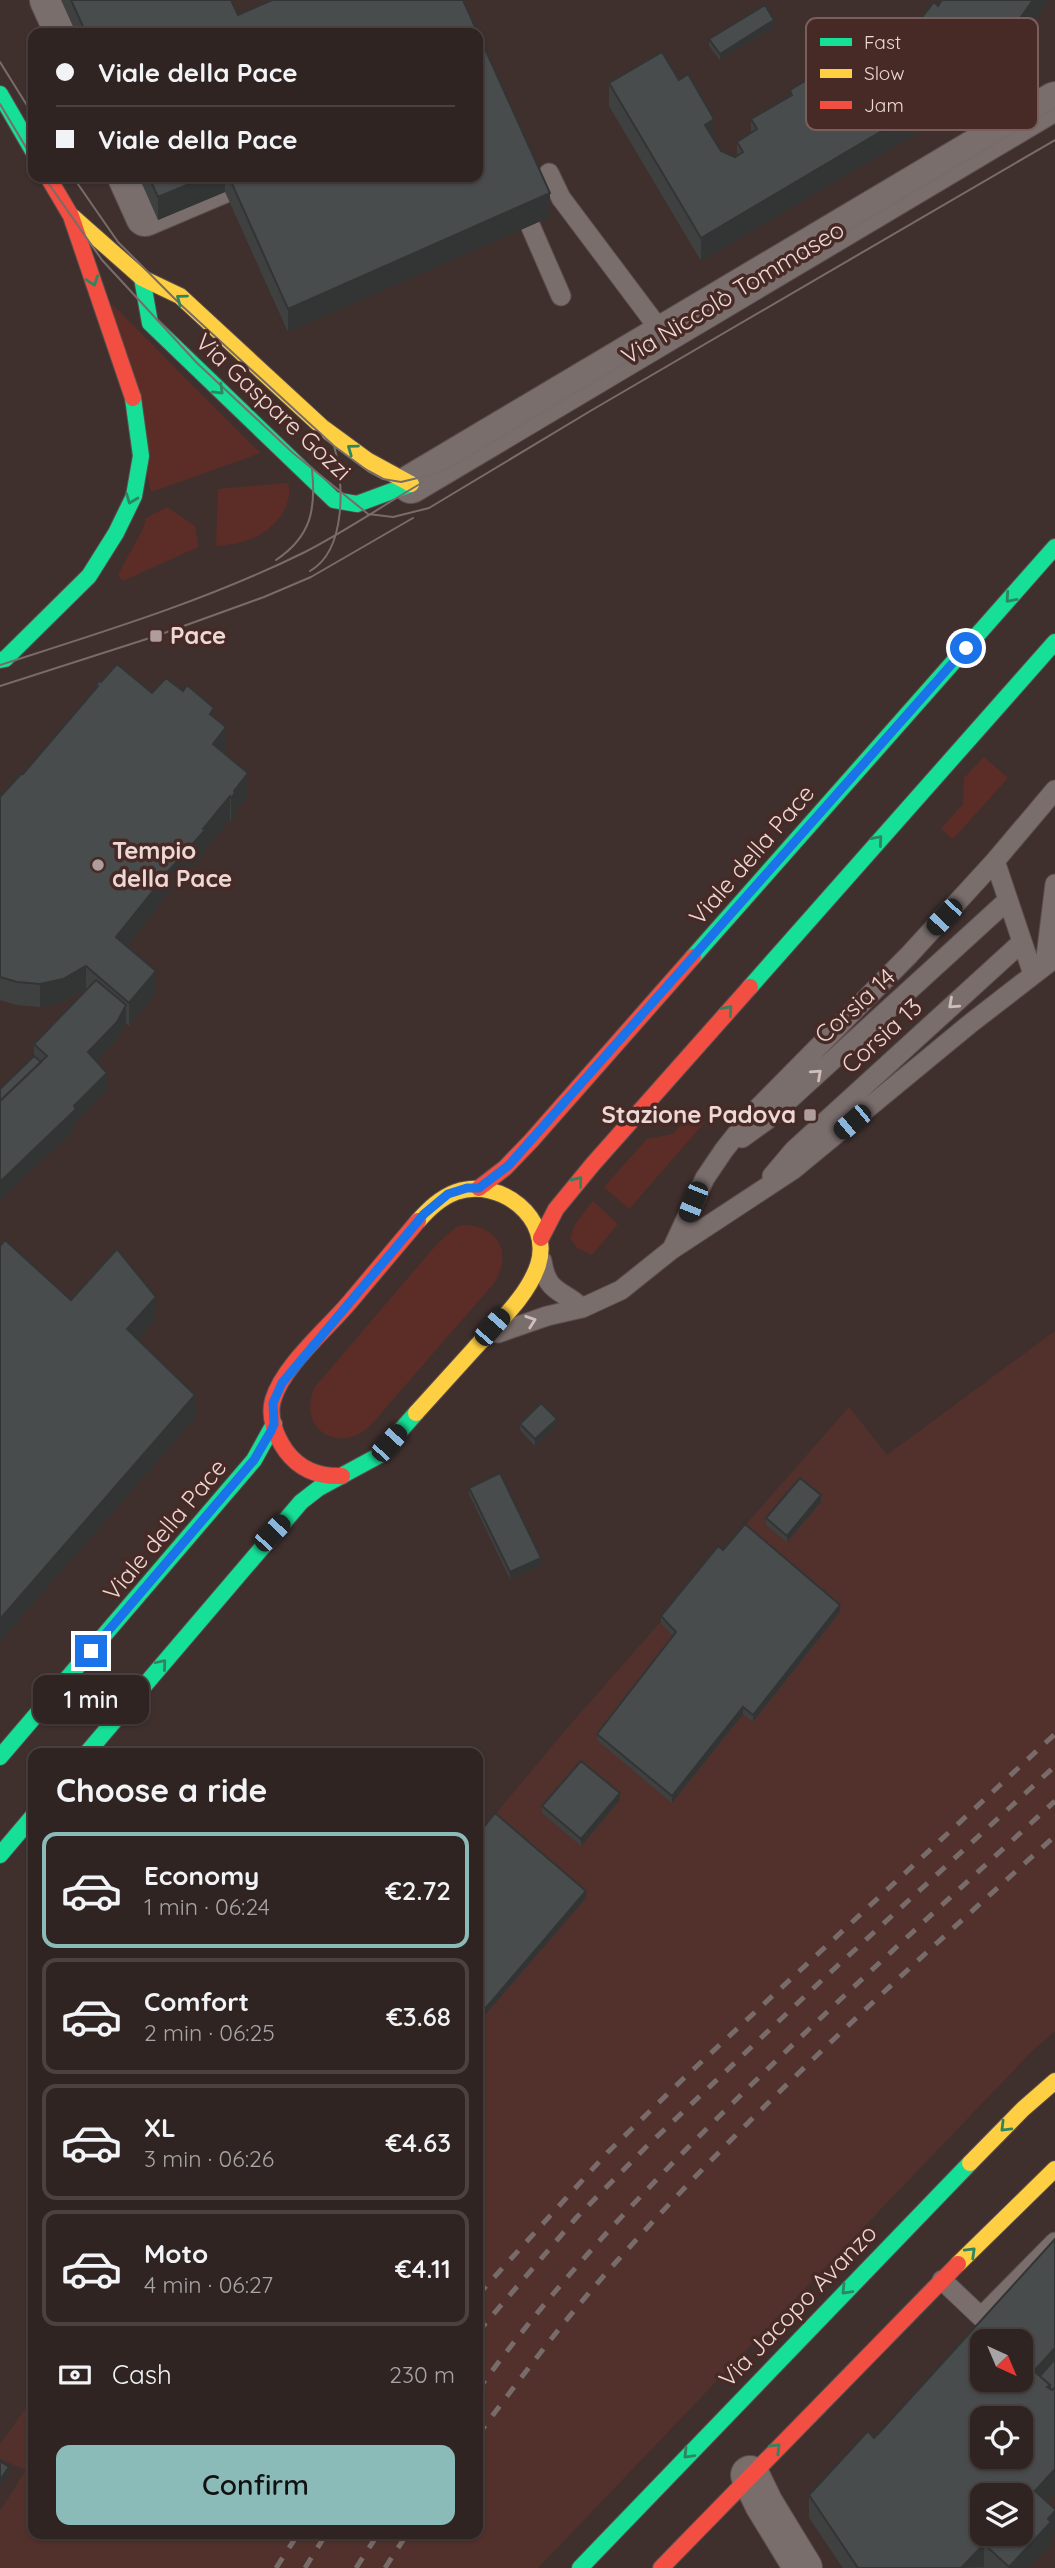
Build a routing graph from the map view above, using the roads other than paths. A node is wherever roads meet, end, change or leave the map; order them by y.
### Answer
1 (29, 0) edge
2 (49, 0) edge
3 (41, 28) edge
4 (62, 28) edge
5 (0, 94) edge
6 (1055, 101) edge
7 (1038, 111) edge
8 (1006, 130) edge
9 (28, 142) edge
10 (549, 173) dead end
11 (129, 182) edge
12 (227, 182) edge
13 (52, 183) edge
14 (506, 194) edge
15 (71, 216) junction
16 (142, 278) junction
17 (561, 296) dead end
18 (663, 334) junction
19 (411, 484) junction
20 (1055, 547) edge
21 (1055, 642) edge
22 (2, 660) edge
23 (1055, 790) edge
24 (995, 861) junction
25 (1055, 884) edge
26 (1008, 900) junction
27 (1022, 942) junction
28 (1044, 965) edge
29 (724, 1150) junction
30 (479, 1188) junction
31 (760, 1191) junction
32 (541, 1245) junction
33 (671, 1250) junction
34 (582, 1308) junction
35 (482, 1339) junction
36 (274, 1424) junction
37 (342, 1476) junction
38 (91, 1748) edge
39 (0, 1757) edge
40 (28, 1822) edge
41 (0, 1855) edge
42 (1055, 2081) edge
43 (1055, 2169) edge
44 (1055, 2242) edge
45 (942, 2280) junction
46 (750, 2474) junction
47 (580, 2568) edge
48 (661, 2568) edge
49 (803, 2568) edge

1 - 3 lane
2 - 4 street
5 - 9 street
6 - 7 street, Via Niccolò Tommaseo
8 - 18 street, Via Niccolò Tommaseo
10 - 18 lane
11 - 12 street
13 - 15 street, Via Gaspare Gozzi
14 - 17 lane
15 - 16 street, Via Gaspare Gozzi
15 -> 22 street, Via Gaspare Gozzi
19 -> 16 street, Via Gaspare Gozzi
16 -> 19 street, Via Gaspare Gozzi
18 - 19 street, Via Niccolò Tommaseo
20 -> 30 street, Viale della Pace
32 -> 21 street
23 - 24 lane
24 - 26 lane
24 - 29 lane
25 - 28 lane
26 - 27 lane
29 -> 26 lane, Corsia 14
27 - 28 lane
27 -> 31 lane, Corsia 13
28 - 31 lane
29 - 33 lane
30 - 32 street
30 - 36 street, Viale della Pace
31 - 33 lane
32 - 34 lane
32 - 35 street
33 - 34 lane
35 -> 34 lane
35 - 37 street
36 - 37 street
36 - 39 street, Viale della Pace
38 -> 37 street
40 - 41 street
42 -> 47 street, Via Jacopo Avanzo
45 -> 43 street
44 - 45 lane
46 -> 45 street
46 - 48 street
46 - 49 street

